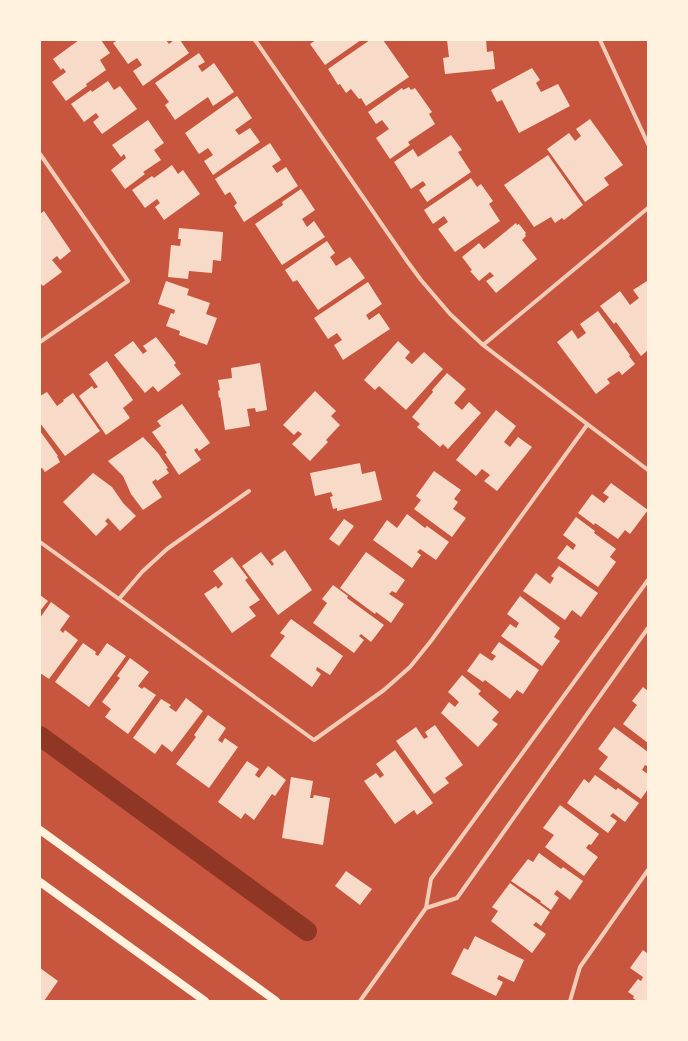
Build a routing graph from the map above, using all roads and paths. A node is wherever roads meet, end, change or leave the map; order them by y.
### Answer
1 (255, 40) edge
2 (600, 40) edge
3 (648, 144) edge
4 (40, 154) edge
5 (648, 208) edge
6 (40, 342) edge
7 (483, 345) junction
8 (587, 424) junction
9 (648, 470) edge
10 (249, 491) dead end
11 (40, 542) edge
12 (648, 580) edge
13 (119, 599) junction
14 (648, 628) edge
15 (40, 830) edge
16 (648, 870) edge
17 (40, 882) edge
18 (426, 908) junction
19 (205, 1001) edge
20 (276, 1001) edge
21 (360, 1001) edge
22 (570, 1001) edge

1 - 7 street
2 - 3 street
4 - 6 street
5 - 7 street
7 - 8 street
8 - 9 street
8 - 13 street
10 - 13 street
11 - 13 street
12 - 18 street
14 - 18 street
15 - 20 main road
16 - 22 street
17 - 19 main road
18 - 21 street

